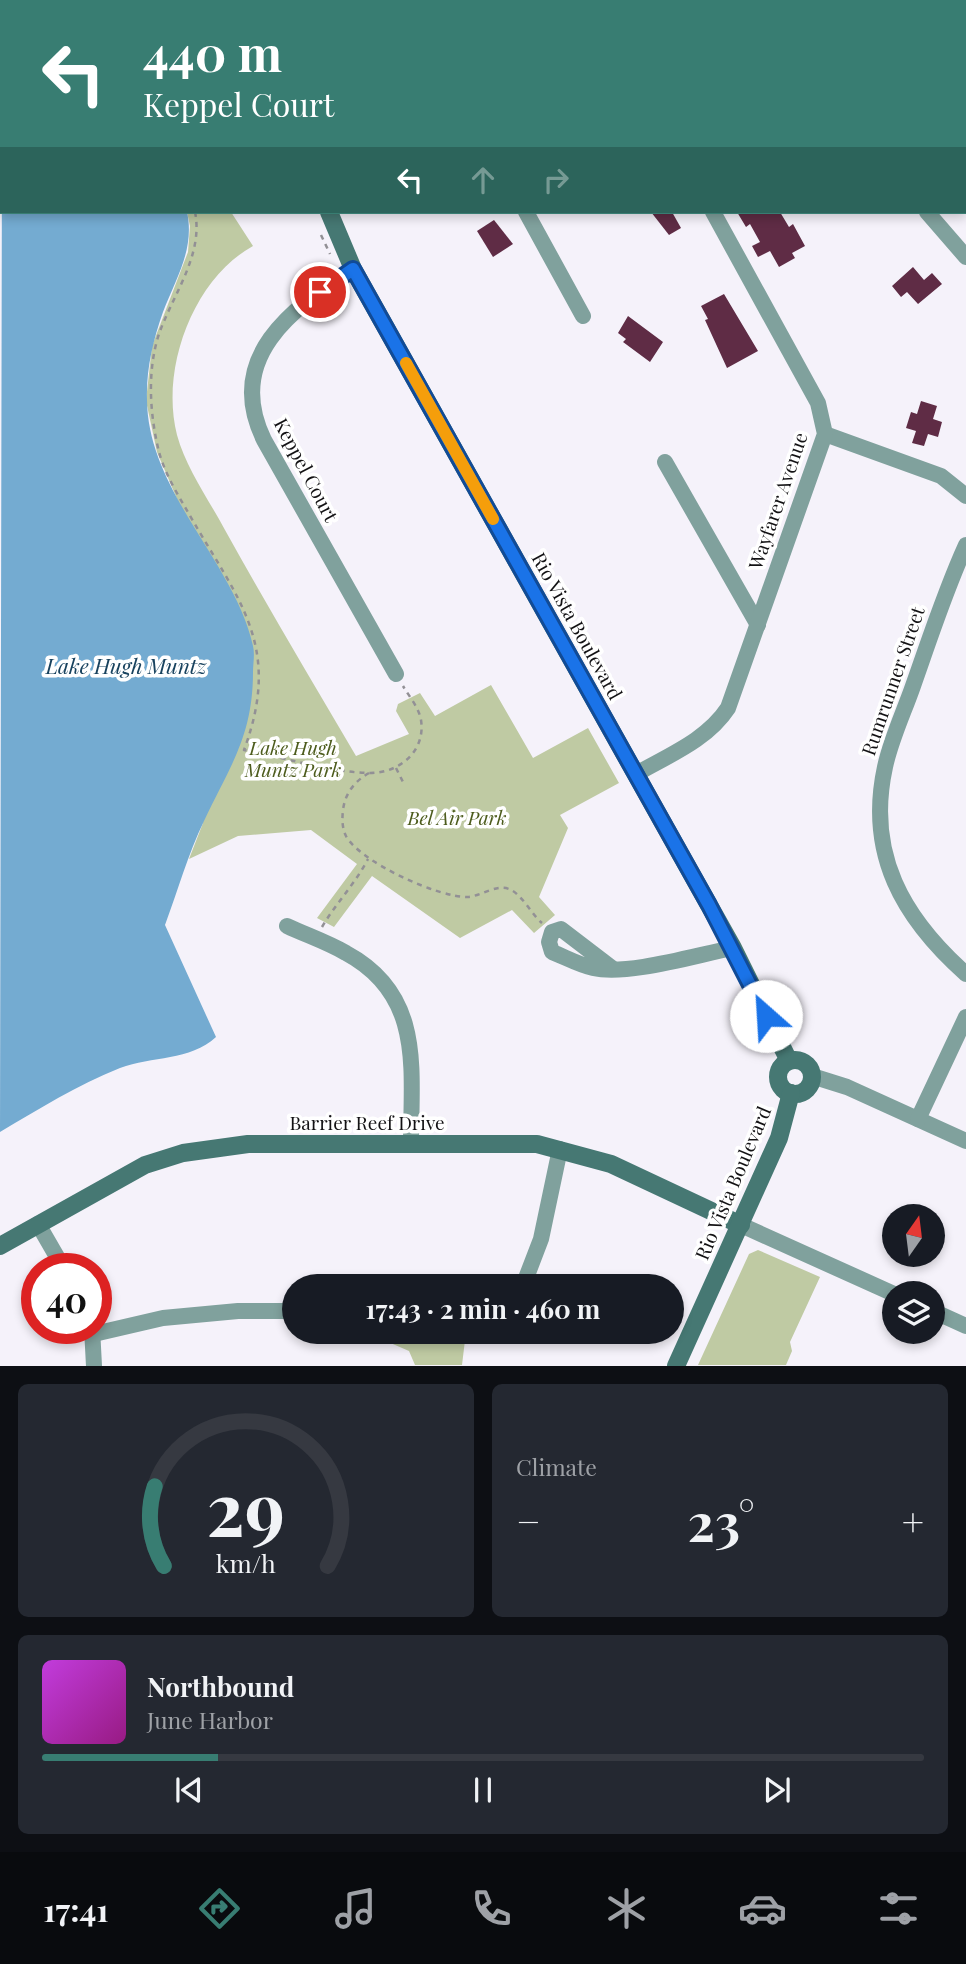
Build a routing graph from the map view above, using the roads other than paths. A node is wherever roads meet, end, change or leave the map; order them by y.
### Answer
1 (330, 214) edge
2 (527, 214) edge
3 (714, 214) edge
4 (929, 214) edge
5 (966, 257) edge
6 (353, 269) junction
7 (583, 316) dead end
8 (825, 434) junction
9 (665, 462) dead end
10 (966, 496) edge
11 (966, 545) edge
12 (758, 625) junction
13 (396, 674) road end
14 (636, 774) junction
15 (287, 926) dead end
16 (552, 932) road end
17 (733, 948) junction
18 (966, 974) edge
19 (966, 1017) edge
20 (789, 1061) junction
21 (812, 1076) junction
22 (791, 1093) junction
23 (918, 1119) junction
24 (966, 1141) edge
25 (411, 1144) junction
26 (560, 1149) junction
27 (38, 1224) junction
28 (741, 1224) junction
29 (0, 1246) edge
30 (55, 1253) edge
31 (528, 1274) edge
32 (882, 1289) edge
33 (282, 1311) edge
34 (945, 1316) edge
35 (966, 1326) edge
36 (112, 1327) edge
37 (93, 1344) edge
38 (94, 1366) edge
39 (676, 1366) edge

1 - 6 street, Rio Vista Boulevard
2 - 7 street
3 - 8 street, Wayfarer Avenue
4 - 5 street
6 - 13 street, Keppel Court
6 - 14 street, Rio Vista Boulevard
8 - 10 street
8 - 12 street, Wayfarer Avenue
9 - 12 street
11 - 18 street, Rumrunner Street
12 - 14 street, Wayfarer Avenue
14 - 17 street, Rio Vista Boulevard
15 - 25 street
16 - 17 street
17 - 20 street, Rio Vista Boulevard
19 - 23 street
20 - 21 street
20 - 22 street
21 - 22 street
21 - 23 street
22 - 28 street, Rio Vista Boulevard
23 - 24 street
25 - 26 street, Barrier Reef Drive
25 - 27 street, Barrier Reef Drive
26 - 28 street, Barrier Reef Drive
26 - 31 street
27 - 29 street, Barrier Reef Drive
27 - 30 street
28 - 32 street
28 - 39 street, Rio Vista Boulevard
33 - 36 street
34 - 35 street
37 - 38 street

